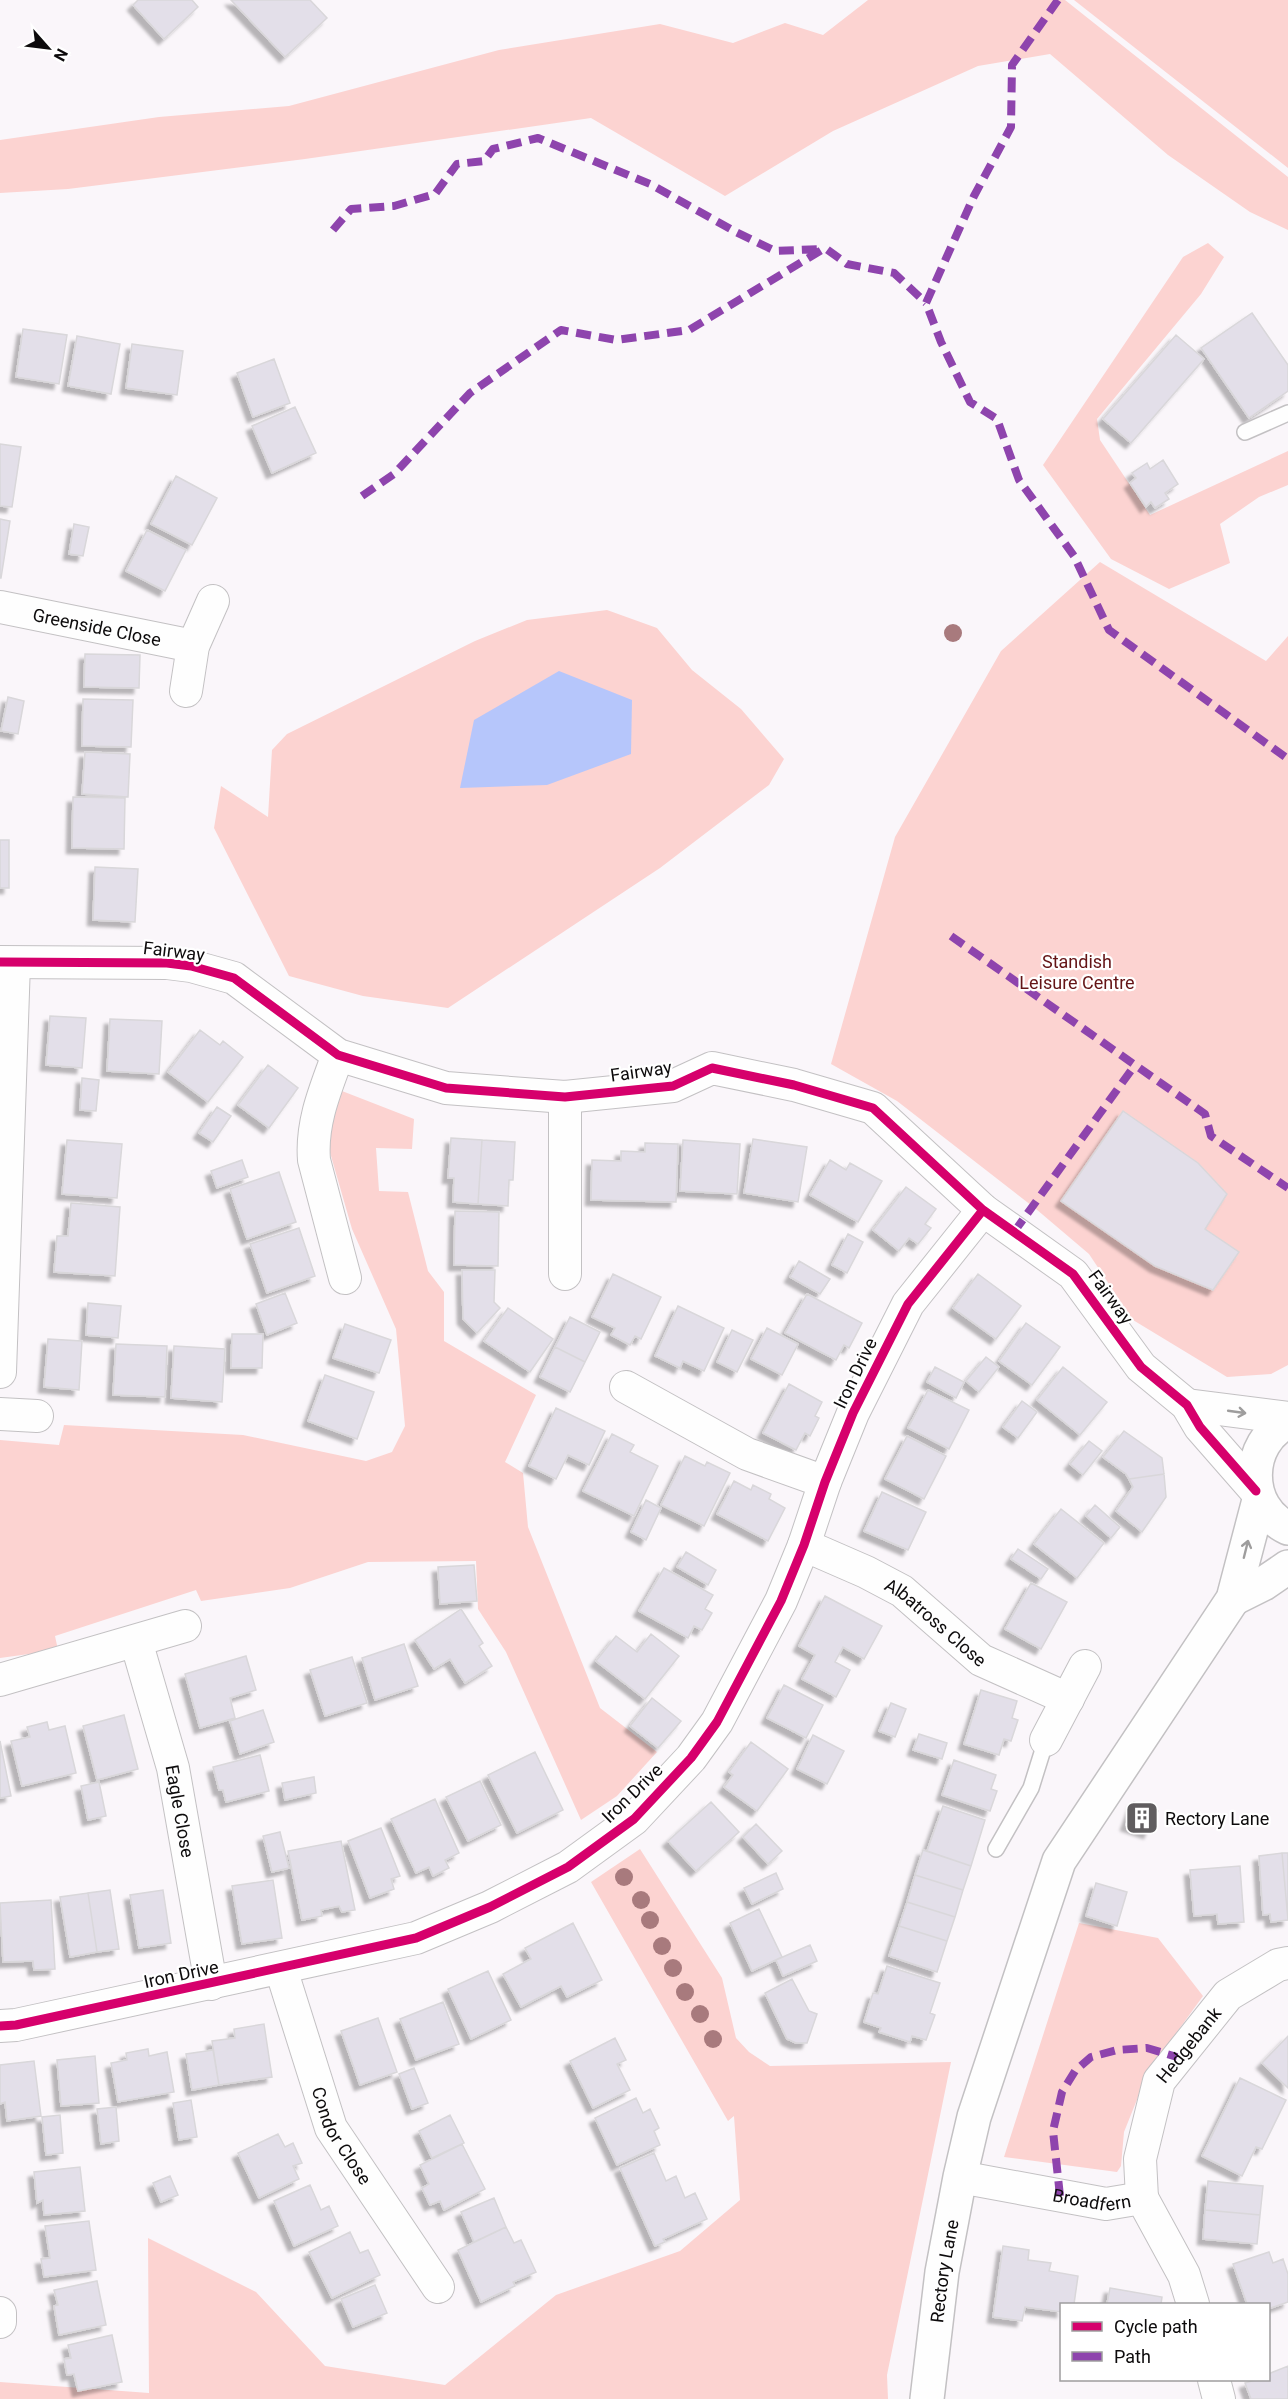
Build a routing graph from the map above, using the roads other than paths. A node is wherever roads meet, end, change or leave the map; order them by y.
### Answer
1 (1288, 413) edge
2 (1245, 432) dead end
3 (213, 601) dead end
4 (0, 607) edge
5 (193, 646) junction
6 (186, 691) dead end
7 (7, 962) edge
8 (338, 1055) junction
9 (565, 1097) junction
10 (984, 1210) junction
11 (565, 1274) dead end
12 (345, 1278) dead end
13 (0, 1372) edge
14 (626, 1387) dead end
15 (1187, 1405) junction
16 (0, 1414) edge
17 (37, 1416) dead end
18 (1288, 1418) edge
19 (1288, 1422) edge
20 (825, 1482) junction
21 (1258, 1495) junction
22 (1288, 1528) edge
23 (804, 1545) junction
24 (1288, 1567) edge
25 (1233, 1599) junction
26 (185, 1626) dead end
27 (135, 1641) junction
28 (1085, 1666) dead end
29 (0, 1680) edge
30 (1068, 1699) junction
31 (1046, 1740) joint
32 (996, 1849) dead end
33 (1288, 1963) edge
34 (281, 1969) junction
35 (211, 1984) junction
36 (0, 2026) edge
37 (960, 2177) junction
38 (1142, 2198) junction
39 (438, 2287) dead end
40 (1192, 2303) edge
41 (0, 2313) edge
42 (0, 2322) edge
43 (1214, 2381) edge
44 (927, 2399) edge
45 (1219, 2399) edge

1 - 2 lane
3 - 5 street
4 - 5 street, Greenside Close
5 - 6 street
7 - 8 street, Fairway
7 - 13 street
8 - 9 street, Fairway
8 - 12 street
9 - 10 street, Fairway
9 - 11 street
10 - 15 street, Fairway
10 - 20 street, Iron Drive
14 - 20 street
15 -> 18 street
15 - 21 street, Fairway
16 - 17 street
19 - 21 main road, Rectory Lane
20 - 23 street, Iron Drive
21 - 22 main road
25 -> 21 main road, Rectory Lane
23 - 30 street, Albatross Close
23 - 34 street, Iron Drive
24 - 25 main road, Rectory Lane
25 - 37 main road, Rectory Lane
26 - 27 street
27 - 29 street
27 - 35 street, Eagle Close
28 - 30 street
30 - 31 street
31 - 32 lane
33 - 38 street, Hedgebank
34 - 35 street, Iron Drive
34 - 39 street, Condor Close
35 - 36 street, Iron Drive
37 - 38 street, Broadfern
37 - 44 main road, Rectory Lane
38 - 40 street, Broadfern
41 - 42 street
43 - 45 street

